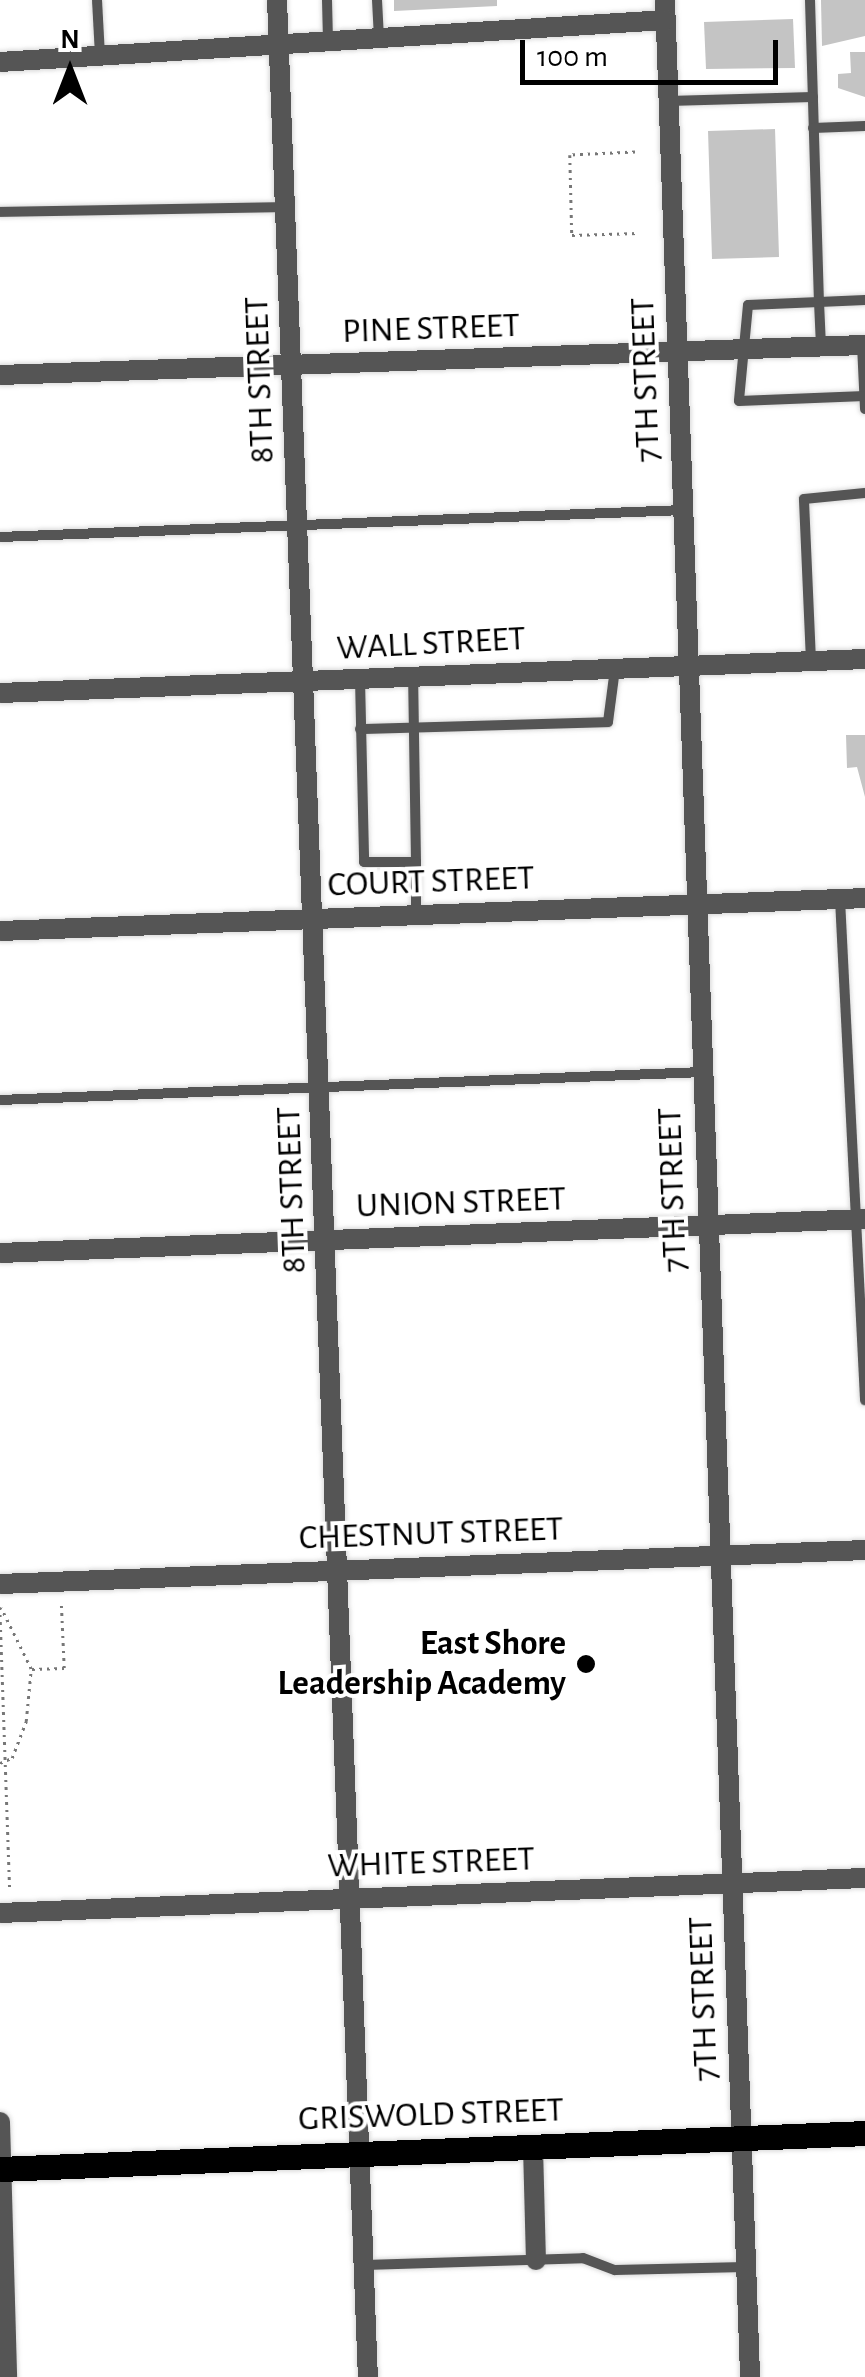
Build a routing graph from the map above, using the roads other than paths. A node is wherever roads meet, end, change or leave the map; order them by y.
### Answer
1 (97, 0) edge
2 (277, 0) edge
3 (327, 0) edge
4 (377, 0) edge
5 (810, 0) edge
6 (665, 10) edge
7 (379, 38) junction
8 (328, 41) junction
9 (278, 44) junction
10 (100, 55) junction
11 (0, 62) edge
12 (812, 97) junction
13 (667, 101) junction
14 (865, 126) edge
15 (813, 128) junction
16 (286, 207) junction
17 (0, 212) edge
18 (865, 300) edge
19 (819, 302) junction
20 (864, 345) edge
21 (821, 346) junction
22 (738, 350) junction
23 (678, 353) junction
24 (292, 366) junction
25 (0, 375) edge
26 (864, 396) edge
27 (865, 409) edge
28 (865, 494) edge
29 (684, 510) junction
30 (298, 523) junction
31 (0, 536) edge
32 (865, 659) edge
33 (811, 661) junction
34 (688, 666) junction
35 (615, 668) junction
36 (414, 677) junction
37 (360, 679) junction
38 (304, 682) junction
39 (0, 693) edge
40 (414, 728) junction
41 (360, 729) junction
42 (416, 862) junction
43 (840, 898) junction
44 (865, 898) edge
45 (696, 904) junction
46 (416, 915) junction
47 (314, 919) junction
48 (0, 932) edge
49 (702, 1072) junction
50 (320, 1087) junction
51 (0, 1100) edge
52 (861, 1220) edge
53 (707, 1226) junction
54 (326, 1241) junction
55 (0, 1253) edge
56 (865, 1400) edge
57 (865, 1550) edge
58 (720, 1555) junction
59 (338, 1570) junction
60 (0, 1584) edge
61 (865, 1878) edge
62 (732, 1883) junction
63 (350, 1898) junction
64 (0, 1913) edge
65 (0, 2122) edge
66 (865, 2132) edge
67 (742, 2136) junction
68 (533, 2148) junction
69 (360, 2152) junction
70 (1, 2169) edge
71 (536, 2260) junction
72 (364, 2265) junction
73 (746, 2267) junction
74 (2, 2295) edge
75 (7, 2377) edge
76 (368, 2377) edge
77 (750, 2377) edge

1 - 10 lane
2 - 9 street, 8TH STREET
3 - 8 lane
4 - 7 lane
5 - 12 lane
6 - 7 street
6 - 13 street, 7TH STREET
7 - 8 street
8 - 9 street
9 - 10 street
9 - 16 street, 8TH STREET
10 - 11 street
12 - 13 lane
12 - 15 lane
13 - 23 street, 7TH STREET
14 - 15 lane
15 - 19 lane
16 - 17 lane
16 - 24 street, 8TH STREET
18 - 19 lane
19 - 21 lane
19 - 22 lane
20 - 21 street, PINE STREET
20 - 26 lane
21 - 22 street, PINE STREET
22 - 23 street, PINE STREET
22 - 26 lane
23 - 24 street, PINE STREET
23 - 29 street, 7TH STREET
24 - 25 street, PINE STREET
24 - 30 street, 8TH STREET
26 - 27 lane
28 - 33 lane
29 - 30 lane
29 - 34 street, 7TH STREET
30 - 31 lane
30 - 38 street, 8TH STREET
32 - 33 street, WALL STREET
33 - 34 street, WALL STREET
34 - 35 street, WALL STREET
34 - 45 street, 7TH STREET
35 - 36 street, WALL STREET
35 - 40 lane
36 - 37 street, WALL STREET
36 - 40 lane
37 - 38 street, WALL STREET
37 - 41 lane
38 - 39 street, WALL STREET
38 - 47 street, 8TH STREET
40 - 41 lane
40 - 42 lane
41 - 42 lane
42 - 46 lane
43 - 44 street, COURT STREET
43 - 45 street, COURT STREET
43 - 52 lane
45 - 46 street, COURT STREET
45 - 49 street, 7TH STREET
46 - 47 street, COURT STREET
47 - 48 street, COURT STREET
47 - 50 street, 8TH STREET
49 - 50 lane
49 - 53 street, 7TH STREET
50 - 51 lane
50 - 54 street, 8TH STREET
52 - 53 street, UNION STREET
52 - 56 lane
53 - 54 street, UNION STREET
53 - 58 street, 7TH STREET
54 - 55 street, UNION STREET
54 - 59 street, 8TH STREET
57 - 58 street, CHESTNUT STREET
58 - 59 street, CHESTNUT STREET
58 - 62 street, 7TH STREET
59 - 60 street, CHESTNUT STREET
59 - 63 street, 8TH STREET
61 - 62 street, WHITE STREET
62 - 63 street, WHITE STREET
62 - 67 street, 7TH STREET
63 - 64 street, WHITE STREET
63 - 69 street, 8TH STREET
65 - 70 street
66 - 67 main road, GRISWOLD STREET
67 - 68 main road, GRISWOLD STREET
67 - 73 street, 7TH STREET
68 - 69 main road, GRISWOLD STREET
68 - 71 street
69 - 70 main road, GRISWOLD STREET
69 - 72 street, 8TH STREET
70 - 74 street
71 - 72 lane
71 - 73 lane
72 - 76 street, 8TH STREET
73 - 77 street, 7TH STREET
74 - 75 street

